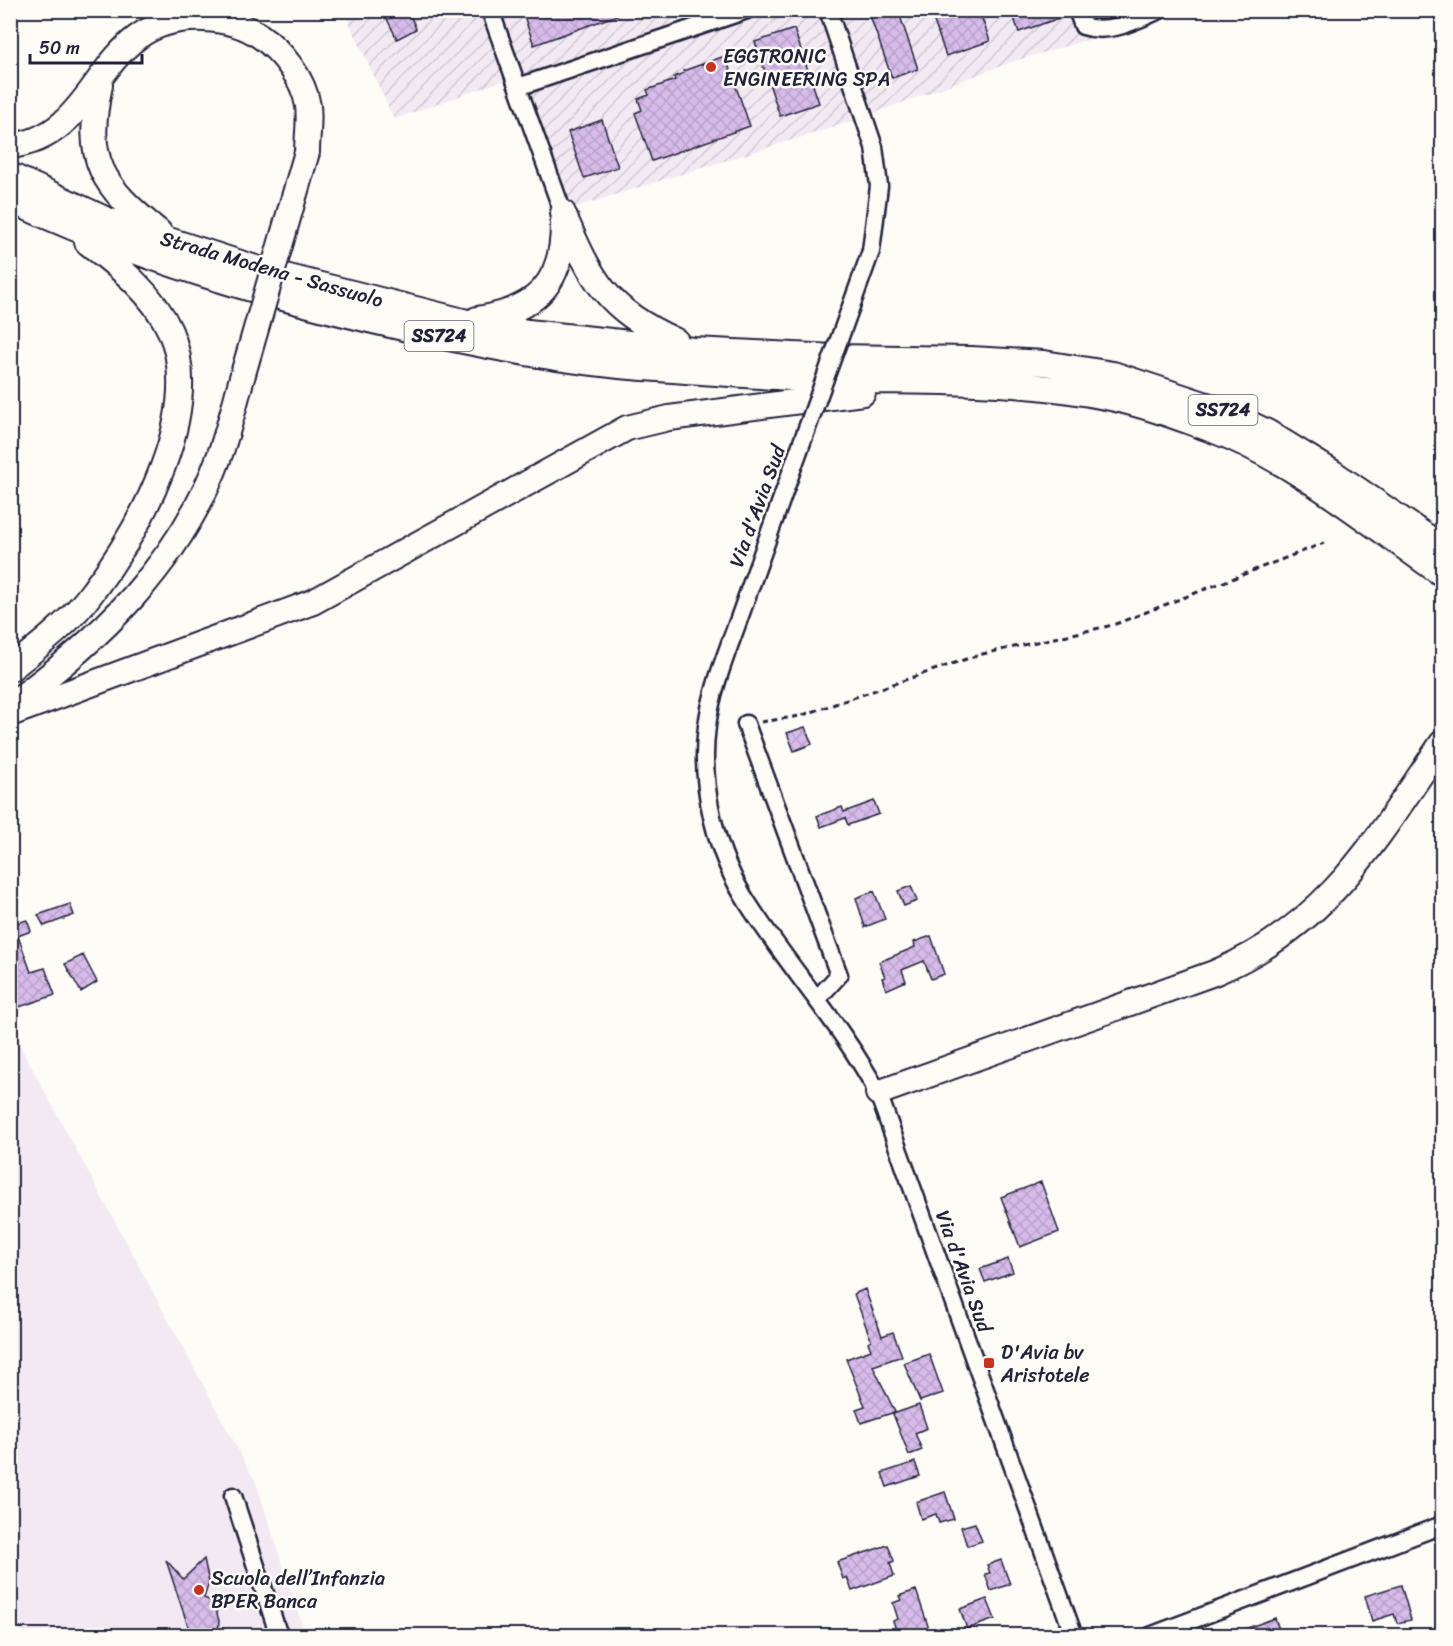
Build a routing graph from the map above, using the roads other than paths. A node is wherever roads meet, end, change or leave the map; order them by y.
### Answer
1 (490, 10) edge
2 (747, 10) edge
3 (828, 10) edge
4 (1077, 10) edge
5 (1160, 10) edge
6 (101, 79) junction
7 (518, 87) junction
8 (10, 146) edge
9 (10, 176) edge
10 (10, 200) edge
11 (563, 213) junction
12 (66, 226) junction
13 (173, 243) junction
14 (463, 321) junction
15 (694, 350) junction
16 (979, 382) junction
17 (1373, 526) junction
18 (1443, 547) edge
19 (1443, 573) edge
20 (1443, 585) edge
21 (59, 667) junction
22 (10, 669) edge
23 (10, 691) edge
24 (10, 705) edge
25 (10, 714) edge
26 (746, 723) road end
27 (1443, 743) edge
28 (817, 999) junction
29 (878, 1093) junction
30 (233, 1496) dead end
31 (1443, 1525) edge
32 (279, 1635) edge
33 (1074, 1635) edge
34 (1150, 1635) edge

1 - 7 street
2 - 7 street
3 - 28 street, Via d'Avia Sud, bridge
4 - 5 street
6 - 8 highway
6 - 13 highway
6 - 21 highway, bridge
7 - 11 street
9 - 13 highway, Strada Modena - Sassuolo / SS724
10 - 12 highway, Strada Modena - Sassuolo / SS724
11 - 14 highway
11 - 15 highway
12 - 16 highway, Strada Modena - Sassuolo / SS724
12 - 22 highway
13 - 14 highway, Strada Modena - Sassuolo / SS724
14 - 15 highway, Strada Modena - Sassuolo / SS724
15 - 18 highway, Strada Modena - Sassuolo / SS724
16 - 17 highway, SS724
16 - 25 highway
17 - 19 highway, SS724
17 - 20 highway
21 - 23 highway
21 - 24 highway
26 - 28 street
27 - 29 highway
28 - 29 street, Via d'Avia Sud
29 - 33 street, Via d'Avia Sud
30 - 32 street
31 - 34 street

